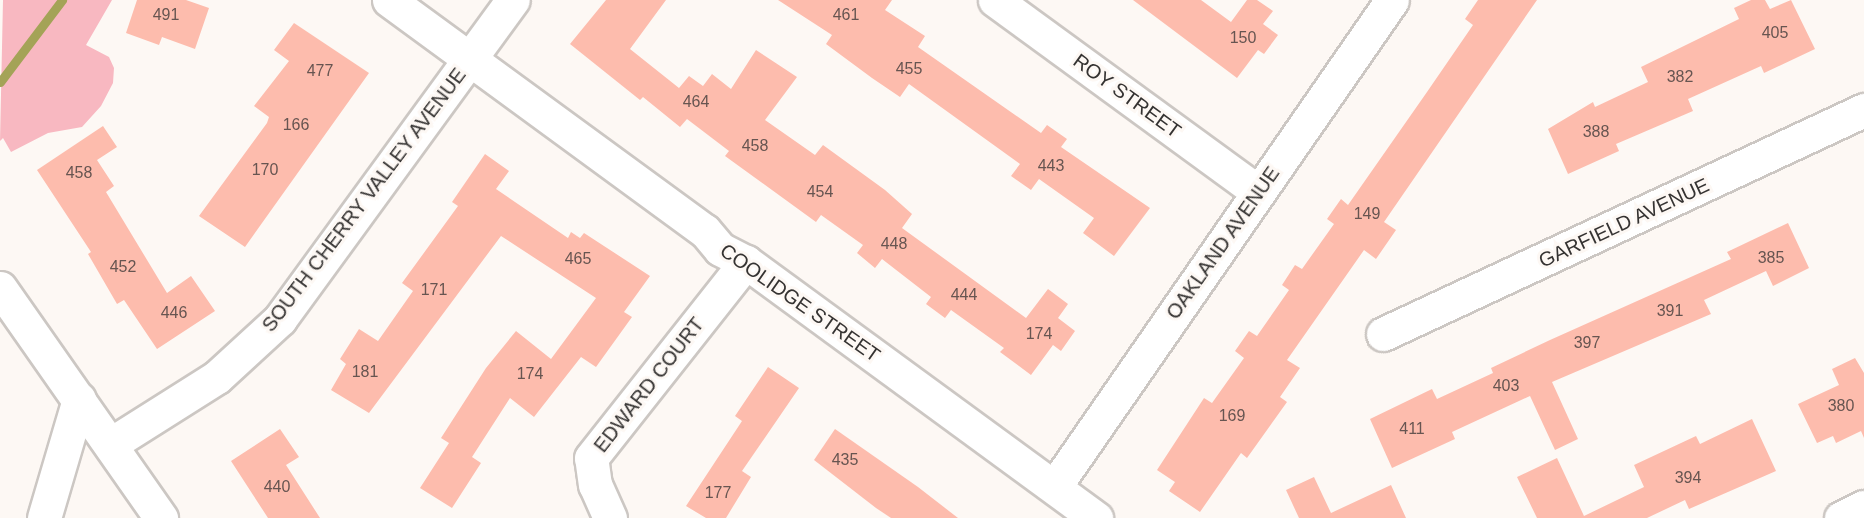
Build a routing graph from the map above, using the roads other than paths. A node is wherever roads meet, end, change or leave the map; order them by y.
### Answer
1 (389, 0) edge
2 (513, 0) edge
3 (995, 0) edge
4 (1392, 0) edge
5 (470, 59) junction
6 (1864, 110) edge
7 (1258, 192) junction
8 (746, 262) junction
9 (0, 288) edge
10 (1383, 334) dead end
11 (79, 399) junction
12 (111, 444) junction
13 (1055, 486) junction
14 (1864, 507) edge
15 (44, 518) edge
16 (161, 518) edge
17 (610, 518) edge
18 (1096, 518) edge
19 (1841, 518) edge

1 - 5 street, COOLIDGE STREET
2 - 5 street, SOUTH CHERRY VALLEY AVENUE
3 - 7 street, ROY STREET
4 - 7 street, OAKLAND AVENUE
5 - 8 street, COOLIDGE STREET
5 - 12 street, SOUTH CHERRY VALLEY AVENUE
6 - 10 street, GARFIELD AVENUE
7 - 13 street, OAKLAND AVENUE
8 - 13 street, COOLIDGE STREET
8 - 17 street, EDWARD COURT
9 - 11 street
11 - 12 street
11 - 15 street
12 - 16 street
13 - 18 street, COOLIDGE STREET
14 - 19 street

